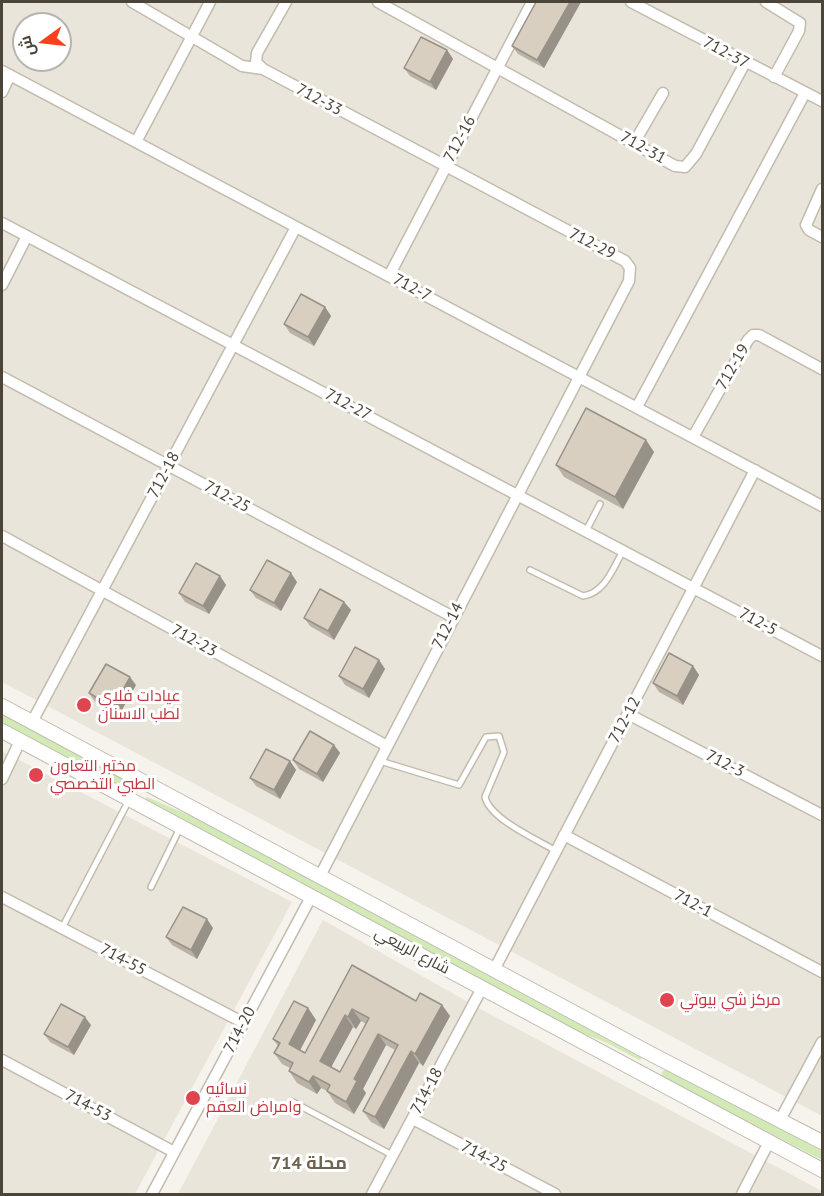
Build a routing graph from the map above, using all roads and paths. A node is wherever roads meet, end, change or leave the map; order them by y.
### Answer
1 (132, 2) edge
2 (210, 2) edge
3 (286, 2) edge
4 (378, 2) edge
5 (532, 2) edge
6 (631, 2) edge
7 (766, 2) edge
8 (191, 37) junction
9 (745, 63) junction
10 (498, 67) junction
11 (263, 69) junction
12 (6, 73) edge
13 (774, 77) junction
14 (2, 92) edge
15 (663, 93) dead end
16 (805, 93) junction
17 (822, 101) edge
18 (136, 142) junction
19 (634, 143) junction
20 (445, 168) junction
21 (822, 189) edge
22 (2, 223) edge
23 (296, 227) junction
24 (27, 236) junction
25 (822, 237) edge
26 (389, 276) junction
27 (2, 285) edge
28 (233, 345) junction
29 (822, 369) edge
30 (2, 376) edge
31 (577, 376) junction
32 (637, 407) junction
33 (693, 437) junction
34 (169, 466) junction
35 (755, 470) junction
36 (516, 494) junction
37 (600, 504) dead end
38 (822, 506) edge
39 (586, 531) junction
40 (2, 536) edge
41 (623, 551) junction
42 (530, 570) dead end
43 (694, 588) junction
44 (102, 591) junction
45 (453, 617) junction
46 (822, 656) edge
47 (2, 706) edge
48 (628, 714) junction
49 (32, 722) junction
50 (2, 731) edge
51 (20, 741) junction
52 (387, 746) junction
53 (380, 761) junction
54 (2, 779) edge
55 (140, 780) junction
56 (129, 800) junction
57 (822, 815) edge
58 (181, 827) junction
59 (564, 835) junction
60 (556, 851) junction
61 (320, 876) junction
62 (151, 887) dead end
63 (2, 897) edge
64 (311, 897) junction
65 (62, 928) junction
66 (494, 970) junction
67 (822, 972) edge
68 (482, 988) junction
69 (244, 1023) junction
70 (822, 1042) edge
71 (653, 1055) junction
72 (2, 1060) edge
73 (642, 1074) junction
74 (293, 1102) dead end
75 (412, 1119) junction
76 (780, 1120) junction
77 (769, 1142) junction
78 (822, 1143) edge
79 (174, 1152) junction
80 (393, 1155) junction
81 (822, 1170) edge
82 (152, 1194) edge
83 (372, 1194) edge
84 (555, 1194) edge
85 (742, 1194) edge

1 - 8 street, 712-33
2 - 8 street
3 - 11 street
4 - 10 street
5 - 10 street, 712-16
6 - 9 street, 712-37
7 - 13 street
8 - 11 street, 712-33
8 - 18 street
9 - 13 street, 712-37
9 - 19 street, 712-31
10 - 19 street, 712-31
10 - 20 street, 712-16
11 - 20 street, 712-33
12 - 14 street
12 - 18 street, 712-7
13 - 16 street, 712-37
15 - 19 street
16 - 17 street, 712-37
16 - 32 street
18 - 23 street, 712-7
20 - 26 street, 712-16
20 - 31 street, 712-29
21 - 25 street
22 - 24 street, 712-27
23 - 26 street, 712-7
23 - 28 street, 712-18
24 - 27 street
24 - 28 street, 712-27
26 - 31 street, 712-7
28 - 34 street, 712-18
28 - 36 street, 712-27
29 - 33 street, 712-19
30 - 34 street, 712-25
31 - 32 street, 712-7
31 - 36 street, 712-14
32 - 33 street, 712-7
33 - 35 street, 712-7
34 - 44 street, 712-18
34 - 45 street, 712-25
35 - 38 street, 712-7
35 - 43 street, 712-12
36 - 39 street, 712-27
36 - 45 street, 712-14
37 - 39 lane
39 - 41 street, 712-27
40 - 44 street, 712-23
41 - 42 lane
41 - 43 street, 712-27
43 - 46 street, 712-5
43 - 48 street, 712-12
44 - 49 street, 712-18
44 - 52 street, 712-23
45 - 52 street, 712-14
47 - 49 street, شارع الربيعي
48 - 57 street, 712-3
48 - 59 street, 712-12
49 - 55 street, شارع الربيعي
50 - 51 street, شارع الربيعي
51 - 54 street
51 - 56 street, شارع الربيعي
52 - 53 street, 712-14
53 - 60 lane
53 - 61 street, 712-14
55 - 56 street
55 - 61 street, شارع الربيعي
56 - 58 street, شارع الربيعي
56 - 65 lane
58 - 62 lane
58 - 64 street, شارع الربيعي
59 - 60 street, 712-12
59 - 67 street, 712-1
60 - 66 street, 712-12
61 - 66 street, شارع الربيعي
63 - 65 street, 714-55
64 - 68 street, شارع الربيعي
64 - 69 street, 714-20
65 - 69 street, 714-55
66 - 71 street, شارع الربيعي
68 - 73 street, شارع الربيعي
68 - 75 street, 714-18
69 - 79 street, 714-20
70 - 76 street
71 - 73 street
71 - 76 street, شارع الربيعي
72 - 79 street, 714-53
73 - 77 street, شارع الربيعي
74 - 80 lane
75 - 80 street, 714-18
75 - 84 street, 714-25
76 - 78 street, شارع الربيعي
77 - 81 street, شارع الربيعي
77 - 85 street
79 - 82 street, 714-20
80 - 83 street, 714-18

